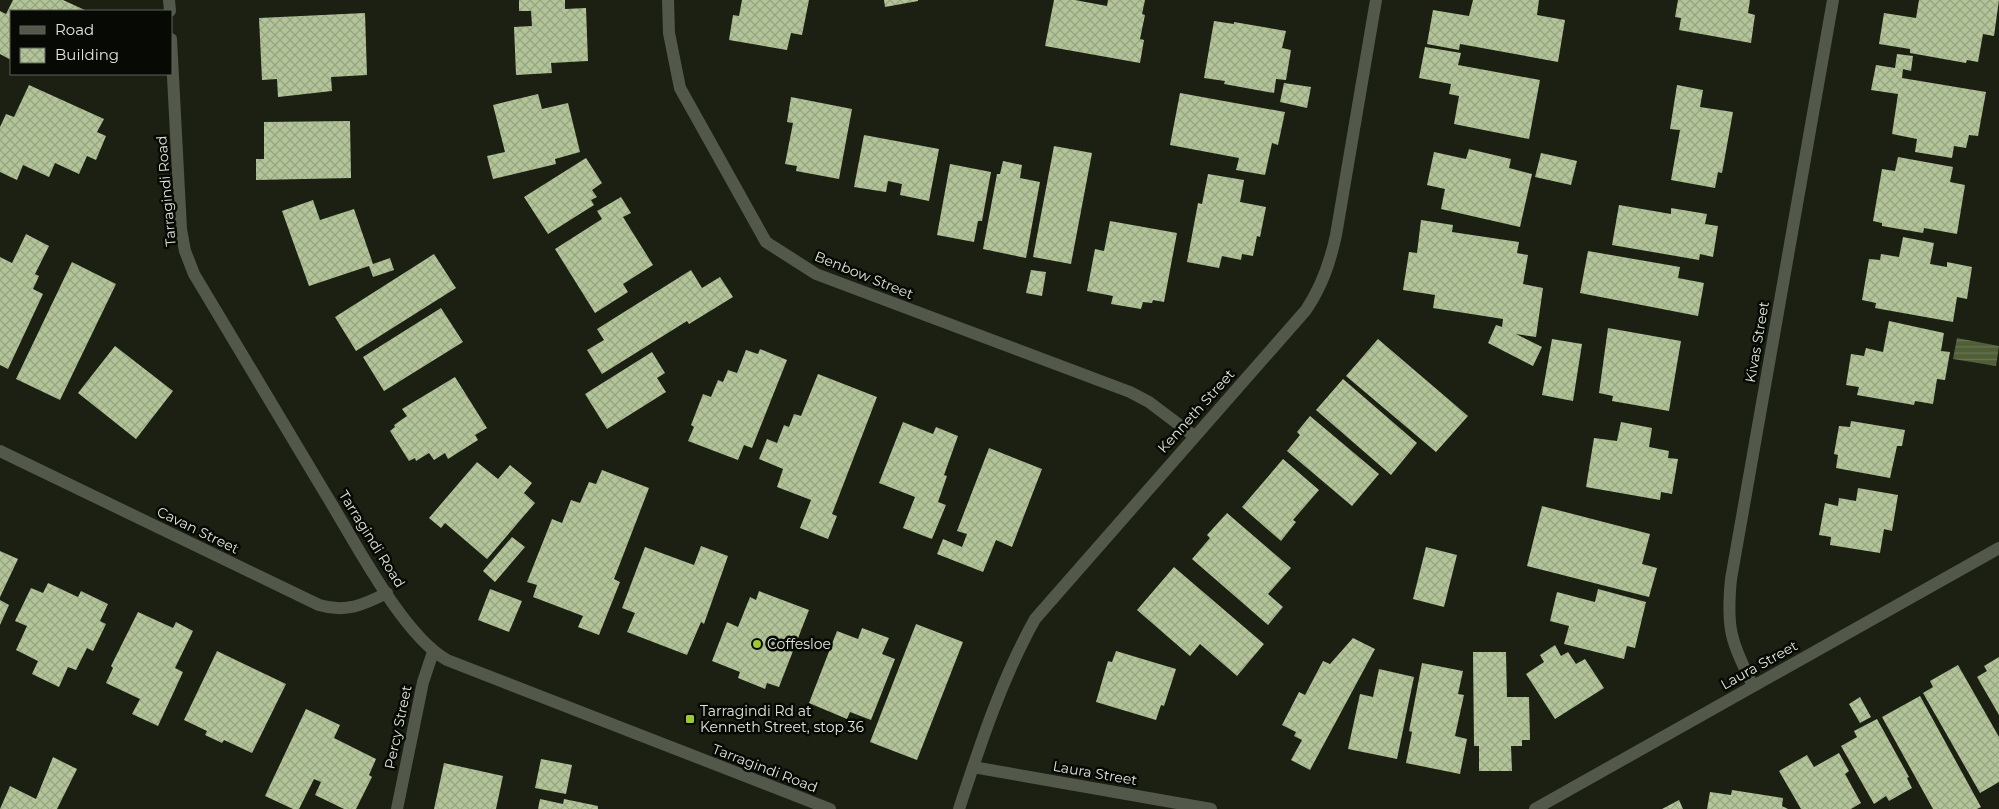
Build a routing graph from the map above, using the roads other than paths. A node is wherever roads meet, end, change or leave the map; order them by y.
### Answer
1 (668, 0) edge
2 (1376, 0) edge
3 (1833, 0) edge
4 (172, 61) edge
5 (1194, 436) junction
6 (0, 451) edge
7 (1999, 548) edge
8 (387, 593) junction
9 (433, 652) junction
10 (1753, 686) junction
11 (973, 767) junction
12 (396, 809) edge
13 (830, 809) edge
14 (959, 809) edge
15 (1211, 809) edge
16 (1535, 809) edge

1 - 5 street, Benbow Street
2 - 5 street, Kenneth Street
3 - 10 street, Kivas Street
4 - 8 street, Tarragindi Road
5 - 11 street, Kenneth Street
6 - 8 street, Cavan Street
7 - 10 street, Laura Street
8 - 9 street, Tarragindi Road
9 - 12 street, Percy Street
9 - 13 street, Tarragindi Road
10 - 16 street, Laura Street
11 - 14 street, Kenneth Street
11 - 15 street, Laura Street

